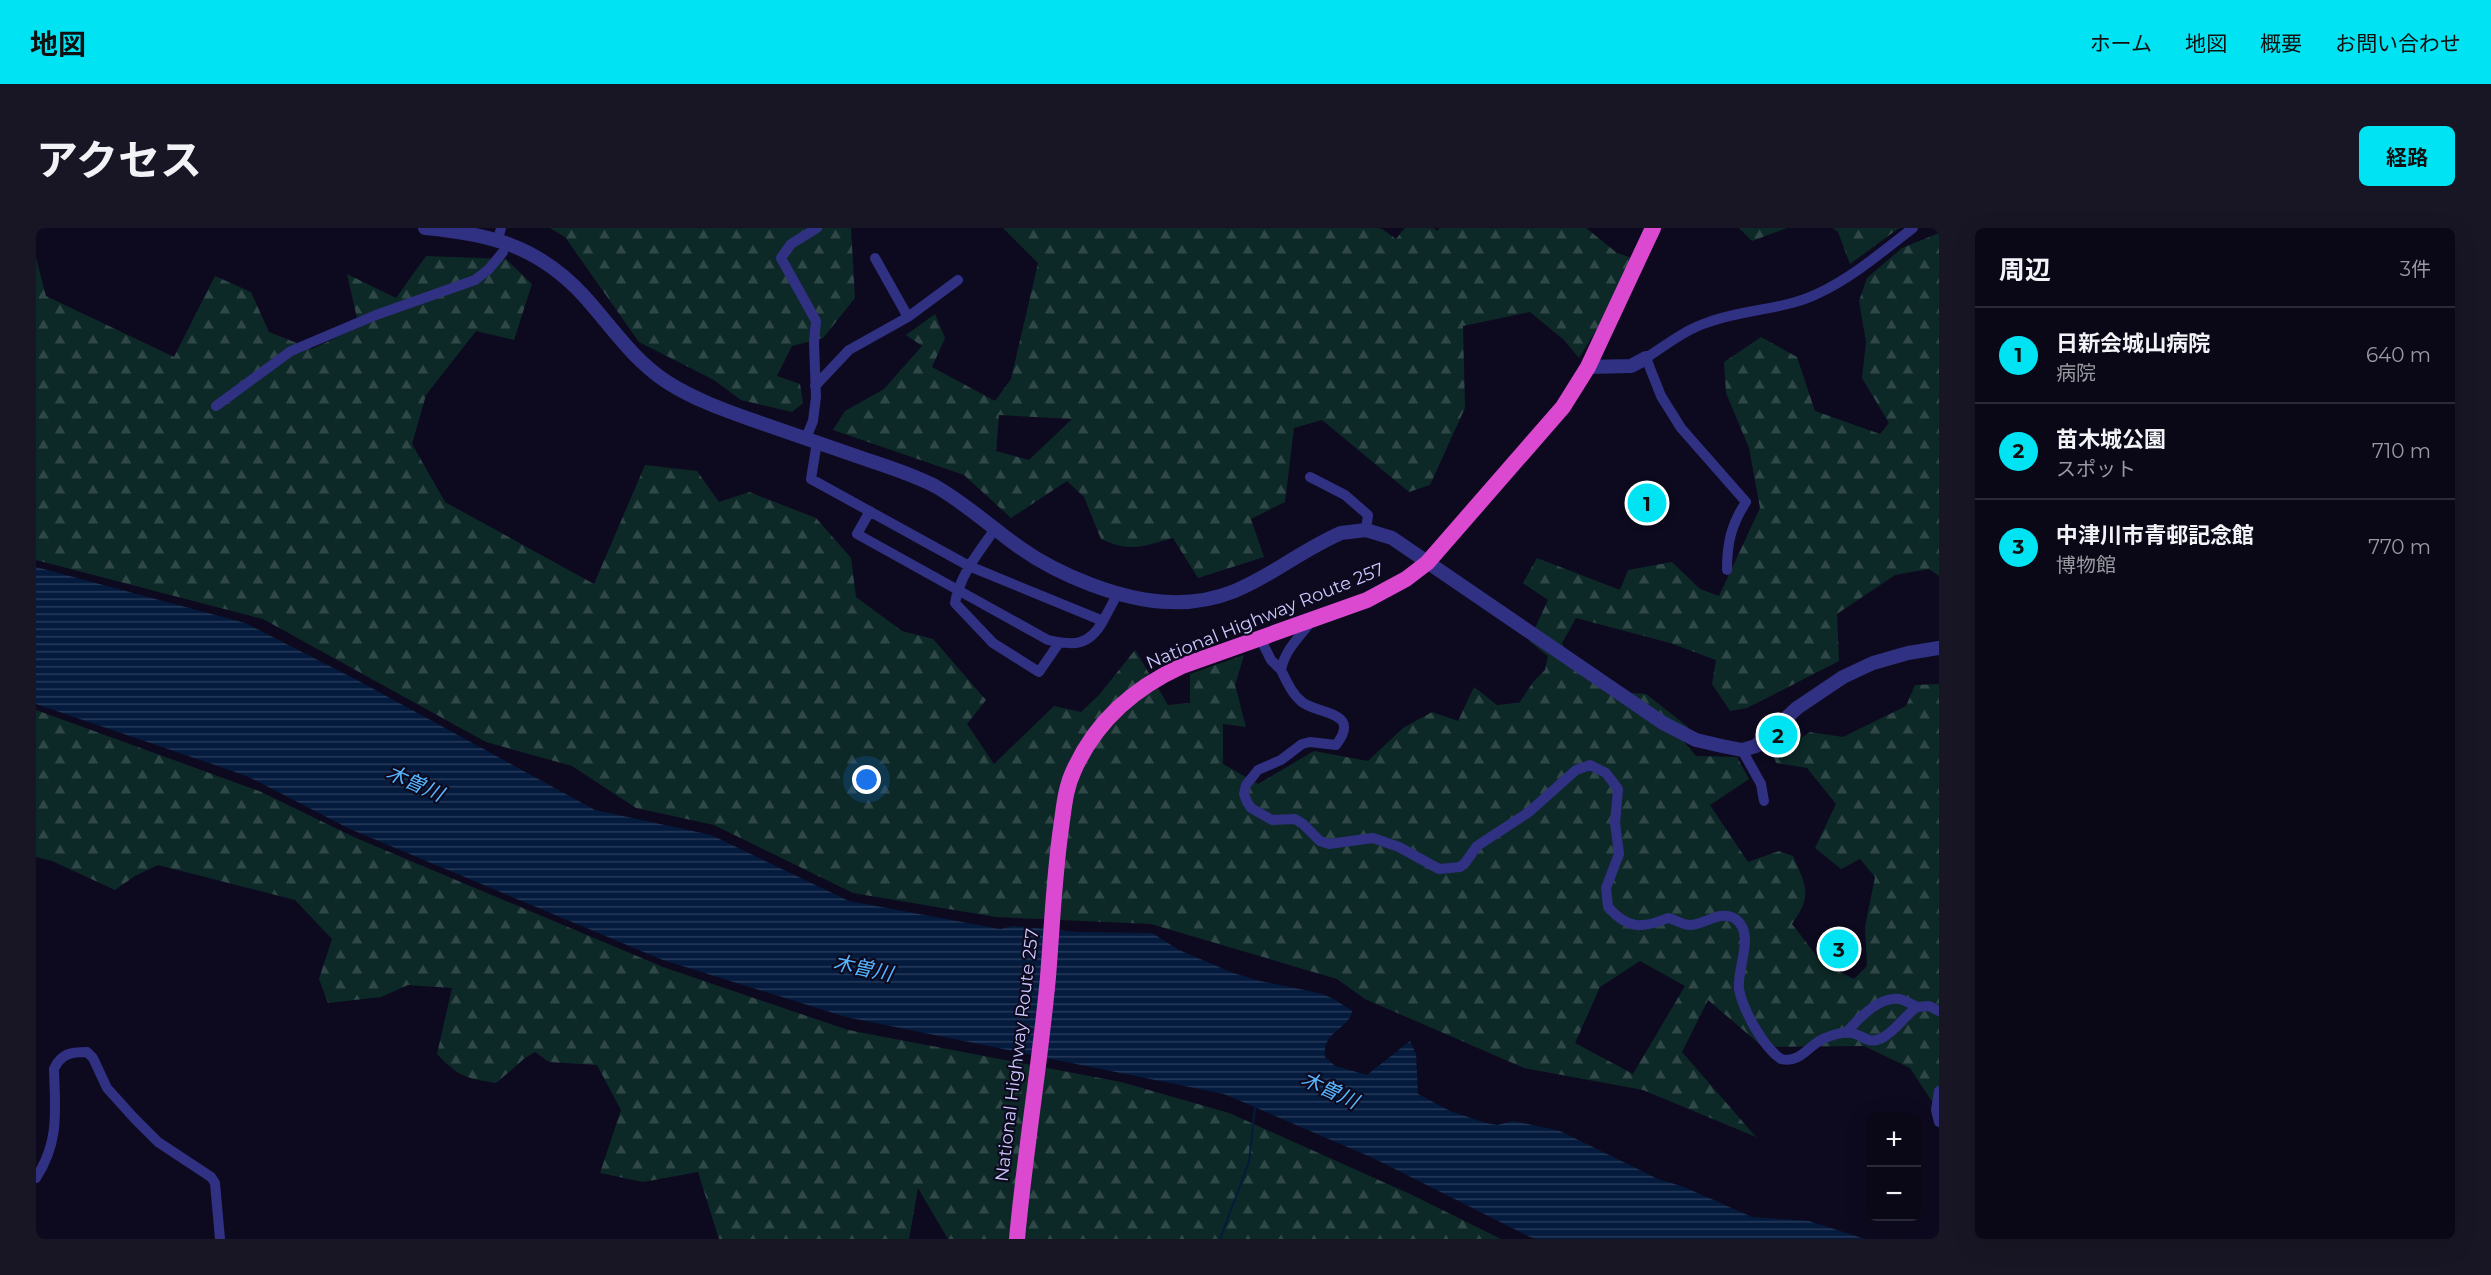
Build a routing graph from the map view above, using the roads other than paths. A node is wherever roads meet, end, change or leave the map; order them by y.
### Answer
1 (425, 228) edge
2 (817, 228) edge
3 (1653, 228) edge
4 (1913, 228) edge
5 (501, 240) edge
6 (875, 258) dead end
7 (958, 280) dead end
8 (908, 317) junction
9 (1646, 358) junction
10 (1588, 367) junction
11 (815, 386) junction
12 (216, 406) dead end
13 (811, 440) junction
14 (1310, 477) dead end
15 (870, 511) junction
16 (995, 529) junction
17 (1366, 530) junction
18 (1427, 563) junction
19 (969, 566) junction
20 (1727, 570) dead end
21 (957, 589) junction
22 (1118, 592) junction
23 (1312, 620) junction
24 (1103, 621) junction
25 (1260, 638) junction
26 (1059, 643) junction
27 (1939, 648) edge
28 (1281, 670) junction
29 (1742, 750) junction
30 (1764, 801) dead end
31 (1917, 1007) junction
32 (1939, 1011) edge
33 (1846, 1033) junction
34 (1939, 1091) edge
35 (1939, 1122) edge
36 (36, 1178) edge
37 (220, 1239) edge
38 (1017, 1239) edge

1 - 5 street
2 - 11 street
3 - 10 highway, National Highway Route 257
4 - 9 street
5 - 12 street
5 - 13 street
6 - 8 street
7 - 8 street
8 - 11 street
9 - 10 street
9 - 20 street
10 - 18 highway, National Highway Route 257
11 - 13 street
13 - 15 street
13 - 16 street
14 - 17 street
15 - 19 street
15 - 21 street
16 - 19 street
16 - 22 street
17 - 18 street
17 - 22 street
18 - 23 highway, National Highway Route 257
18 - 29 street
19 - 21 street
19 - 24 street
21 - 26 street
21 - 26 street
22 - 24 street
23 - 25 highway, National Highway Route 257
23 - 28 street
24 - 26 street
25 - 28 street
25 - 38 highway, National Highway Route 257
27 - 29 street
28 - 33 street
29 - 30 street
31 - 32 street
31 - 33 street
31 - 33 street
34 - 35 street
36 - 37 street

